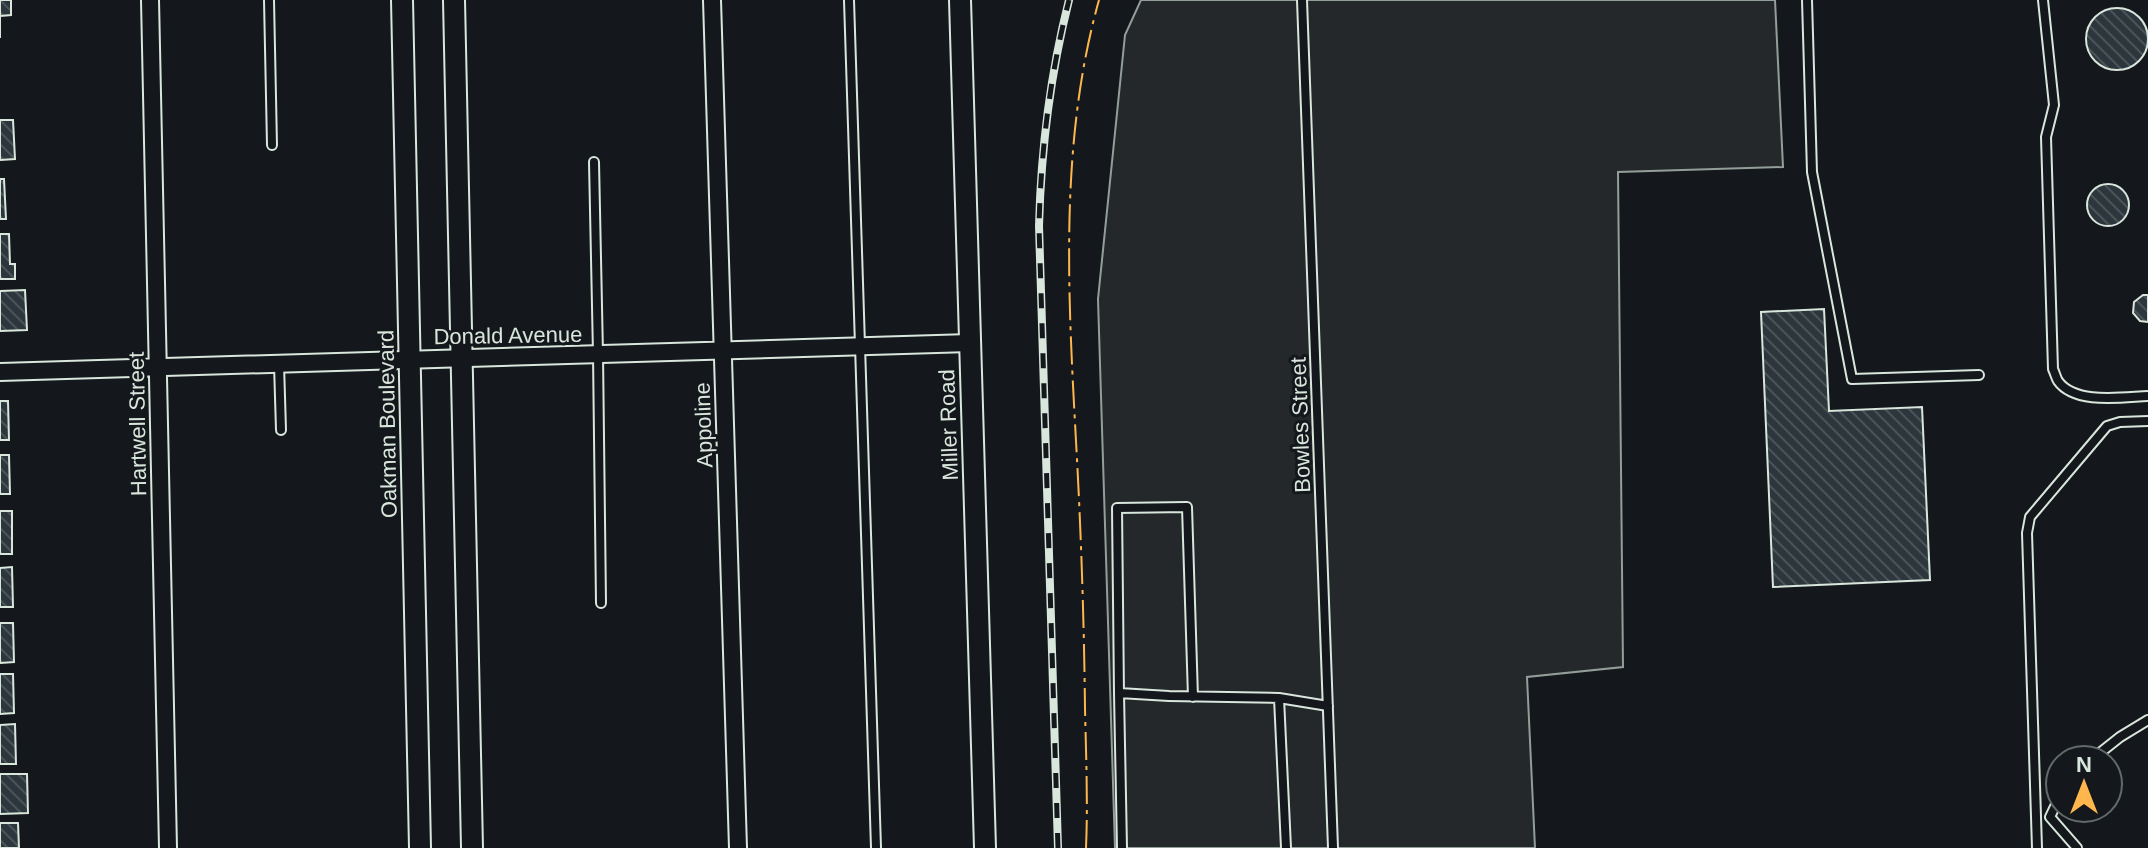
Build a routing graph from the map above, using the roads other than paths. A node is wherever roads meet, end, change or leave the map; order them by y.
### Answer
1 (150, 0) edge
2 (269, 0) edge
3 (402, 0) edge
4 (454, 0) edge
5 (712, 0) edge
6 (849, 0) edge
7 (960, 0) edge
8 (1302, 0) edge
9 (1807, 0) edge
10 (2043, 0) edge
11 (272, 145) dead end
12 (594, 162) dead end
13 (970, 343) junction
14 (860, 347) junction
15 (723, 351) junction
16 (598, 354) junction
17 (462, 358) junction
18 (410, 359) junction
19 (278, 363) junction
20 (157, 367) junction
21 (0, 372) edge
22 (1979, 375) dead end
23 (2148, 396) edge
24 (2148, 421) edge
25 (281, 430) dead end
26 (601, 603) dead end
27 (1119, 693) junction
28 (1193, 697) junction
29 (1279, 698) junction
30 (1328, 706) junction
31 (2148, 720) edge
32 (2111, 744) edge
33 (2044, 819) edge
34 (2036, 821) junction
35 (2056, 824) edge
36 (168, 848) edge
37 (420, 848) edge
38 (472, 848) edge
39 (738, 848) edge
40 (876, 848) edge
41 (985, 848) edge
42 (1122, 848) edge
43 (1286, 848) edge
44 (1333, 848) edge
45 (2037, 848) edge
46 (2077, 848) edge

1 - 20 street, Hartwell Street
2 - 11 lane
3 - 18 street, Oakman Boulevard
4 - 17 street
5 - 15 street, Appoline
6 - 14 lane
7 - 13 street, Miller Road
8 - 30 lane, Bowles Street
9 - 22 lane
10 - 23 lane
12 - 16 lane
13 - 14 street, Donald Avenue
13 - 41 street, Miller Road
14 - 15 street, Donald Avenue
14 - 40 lane
15 - 16 street, Donald Avenue
15 - 39 street, Appoline
16 - 17 street, Donald Avenue
16 - 26 lane
17 - 18 street, Donald Avenue
17 - 38 street
18 - 19 street, Donald Avenue
18 - 37 street, Oakman Boulevard
19 - 20 street, Donald Avenue
19 - 25 lane
20 - 21 street, Donald Avenue
20 - 36 street, Hartwell Street
24 - 34 lane
27 - 28 lane
27 - 28 lane
27 - 42 lane
28 - 29 lane
29 - 30 lane
29 - 43 lane
30 - 44 lane, Bowles Street
31 - 32 lane
33 - 34 lane
34 - 45 lane
35 - 46 lane

